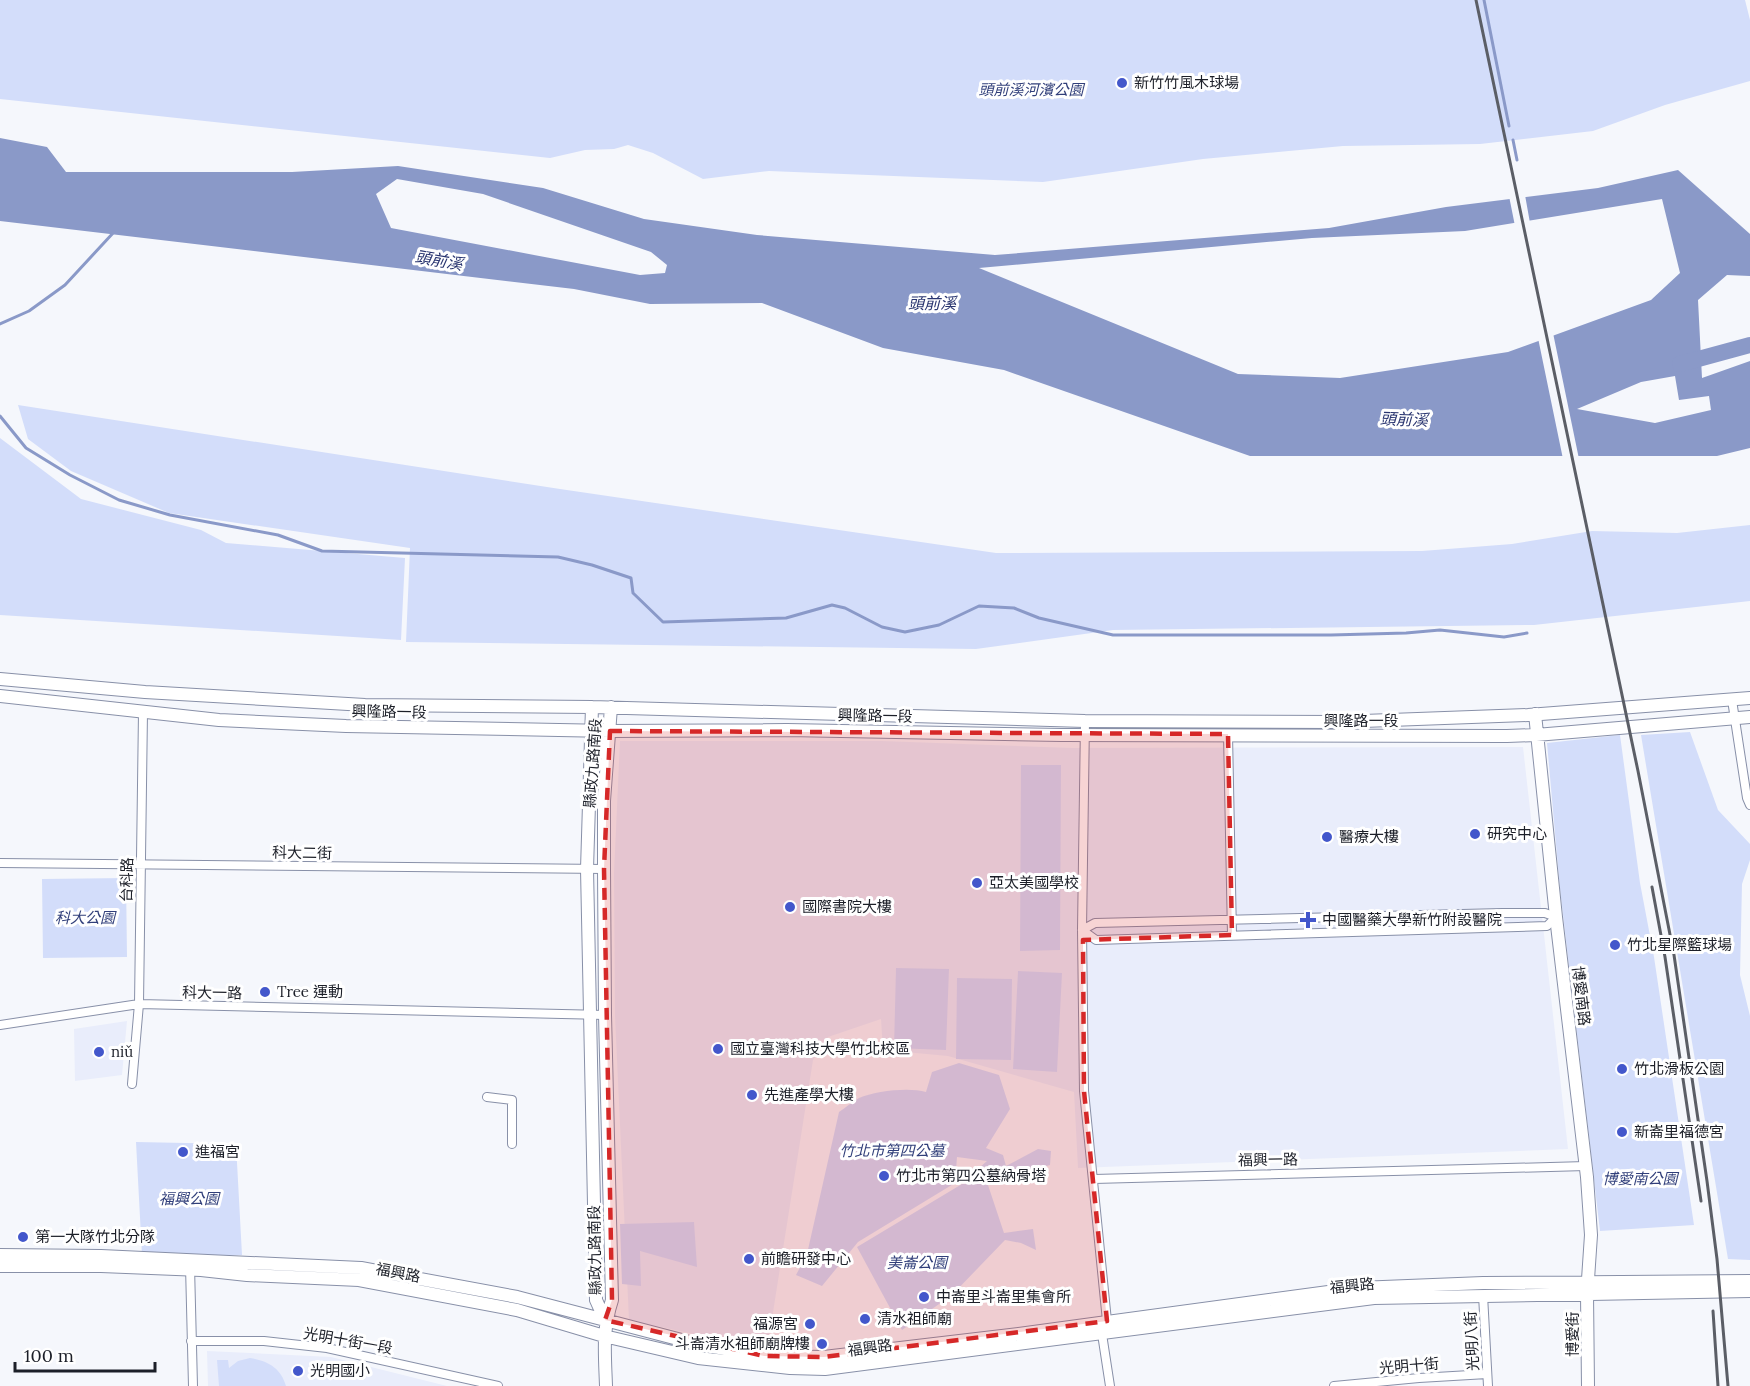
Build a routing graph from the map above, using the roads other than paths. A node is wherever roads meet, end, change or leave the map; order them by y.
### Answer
1 (0, 680) edge
2 (0, 696) edge
3 (1750, 698) edge
4 (1732, 700) junction
5 (592, 707) junction
6 (611, 707) junction
7 (143, 712) junction
8 (1535, 714) junction
9 (1750, 717) edge
10 (1734, 719) junction
11 (1085, 721) junction
12 (592, 730) junction
13 (610, 731) junction
14 (1085, 734) junction
15 (1228, 734) junction
16 (1536, 735) junction
17 (1750, 805) edge
18 (0, 863) edge
19 (141, 865) junction
20 (587, 869) junction
21 (604, 869) junction
22 (1556, 918) junction
23 (1232, 920) junction
24 (1082, 930) junction
25 (1232, 935) junction
26 (140, 1005) junction
27 (590, 1014) junction
28 (605, 1015) junction
29 (0, 1025) edge
30 (132, 1084) dead end
31 (487, 1097) dead end
32 (512, 1144) dead end
33 (1586, 1166) junction
34 (1094, 1179) junction
35 (0, 1255) edge
36 (190, 1265) junction
37 (0, 1266) edge
38 (1750, 1281) edge
39 (1588, 1288) junction
40 (1750, 1291) edge
41 (1484, 1295) junction
42 (605, 1320) junction
43 (1107, 1321) junction
44 (1102, 1334) junction
45 (604, 1336) junction
46 (191, 1341) junction
47 (1487, 1374) junction
48 (1362, 1385) edge
49 (193, 1386) edge
50 (498, 1386) edge
51 (606, 1386) edge
52 (1110, 1386) edge
53 (1334, 1386) edge
54 (1488, 1386) edge
55 (1587, 1386) edge

1 - 5 street, 興隆路一段
2 - 7 street, 興隆路一段
3 - 4 street, 興隆路一段
4 - 8 street, 興隆路一段
4 - 10 street
5 - 6 street, 興隆路一段
5 - 12 street, 縣政九路南段
6 - 11 street, 興隆路一段
6 - 13 street, 縣政九路南段
7 - 12 street, 興隆路一段
7 - 19 street, 台科路
8 - 11 street, 興隆路一段
8 - 16 street, 博愛南路
9 - 10 street, 興隆路一段
10 - 16 street, 興隆路一段
10 - 17 street
11 - 14 street
12 - 13 street, 興隆路一段
12 - 20 street, 縣政九路南段
13 - 14 street, 興隆路一段
13 - 21 street, 縣政九路南段
14 - 15 street, 興隆路一段
14 - 24 street
15 - 16 street, 興隆路一段
15 - 23 street
16 - 22 street, 博愛南路
18 - 19 street, 科大二街
19 - 20 street, 科大二街
19 - 26 street, 台科路
20 - 21 street, 科大二街
20 - 27 street, 縣政九路南段
21 - 28 street, 縣政九路南段
22 - 23 street
22 - 25 street
22 - 33 street, 博愛南路
23 - 24 street
23 - 25 street
24 - 25 street
24 - 34 street
26 - 27 street, 科大一路
26 - 29 street, 科大一路
26 - 30 street, 台科路
27 - 28 street, 科大一路
27 - 42 street, 縣政九路南段
28 - 42 street, 縣政九路南段
31 - 32 street
33 - 34 street, 福興一路
33 - 39 street, 博愛南路
34 - 43 street
35 - 36 street, 福興路
36 - 37 street, 福興路
36 - 42 street, 福興路
36 - 45 street, 福興路
36 - 46 street
38 - 39 street, 福興路
39 - 40 street, 福興路
39 - 41 street, 福興路
39 - 43 street, 福興路
39 - 55 street, 博愛街
41 - 44 street, 福興路
41 - 47 street, 光明八街
42 - 43 street, 福興路
42 - 45 street
43 - 44 street
44 - 45 street, 福興路
44 - 52 street
45 - 51 street
46 - 49 street
46 - 50 street, 光明十街一段
47 - 48 street, 光明十街
47 - 54 street, 光明八街
48 - 53 street, 光明十街

